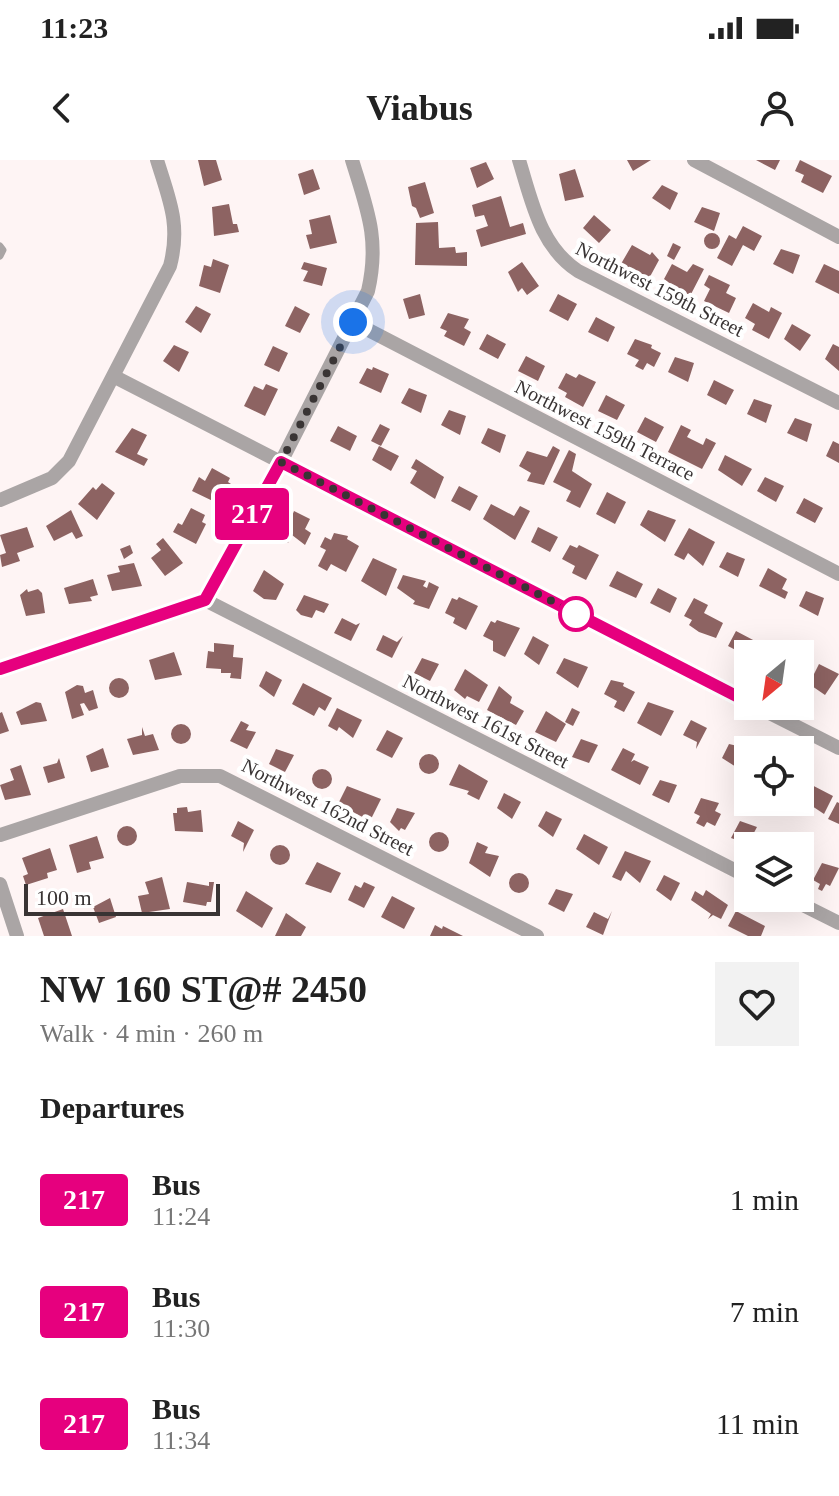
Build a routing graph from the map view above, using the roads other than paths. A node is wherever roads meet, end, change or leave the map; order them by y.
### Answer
1 (157, 160) edge
2 (352, 160) edge
3 (519, 160) edge
4 (694, 160) edge
5 (839, 237) edge
6 (0, 246) edge
7 (0, 256) edge
8 (353, 322) junction
9 (115, 377) junction
10 (839, 403) edge
11 (281, 462) junction
12 (0, 500) edge
13 (839, 574) edge
14 (205, 600) junction
15 (0, 669) edge
16 (734, 695) edge
17 (784, 720) edge
18 (839, 748) edge
19 (0, 835) edge
20 (734, 870) edge
21 (0, 884) edge
22 (814, 910) edge
23 (839, 923) edge
24 (839, 930) edge
25 (17, 936) edge
26 (537, 936) edge
27 (836, 936) edge

1 - 9 street
2 - 8 street
3 - 10 street, Northwest 159th Street
4 - 5 street
6 - 7 lane
8 - 11 street
8 - 13 street, Northwest 159th Terrace
9 - 11 street
9 - 12 street
11 - 14 street
11 - 16 street
14 - 15 street
14 - 20 street, Northwest 161st Street
17 - 18 street
19 - 26 street, Northwest 162nd Street
21 - 25 street
22 - 23 street
24 - 27 street

